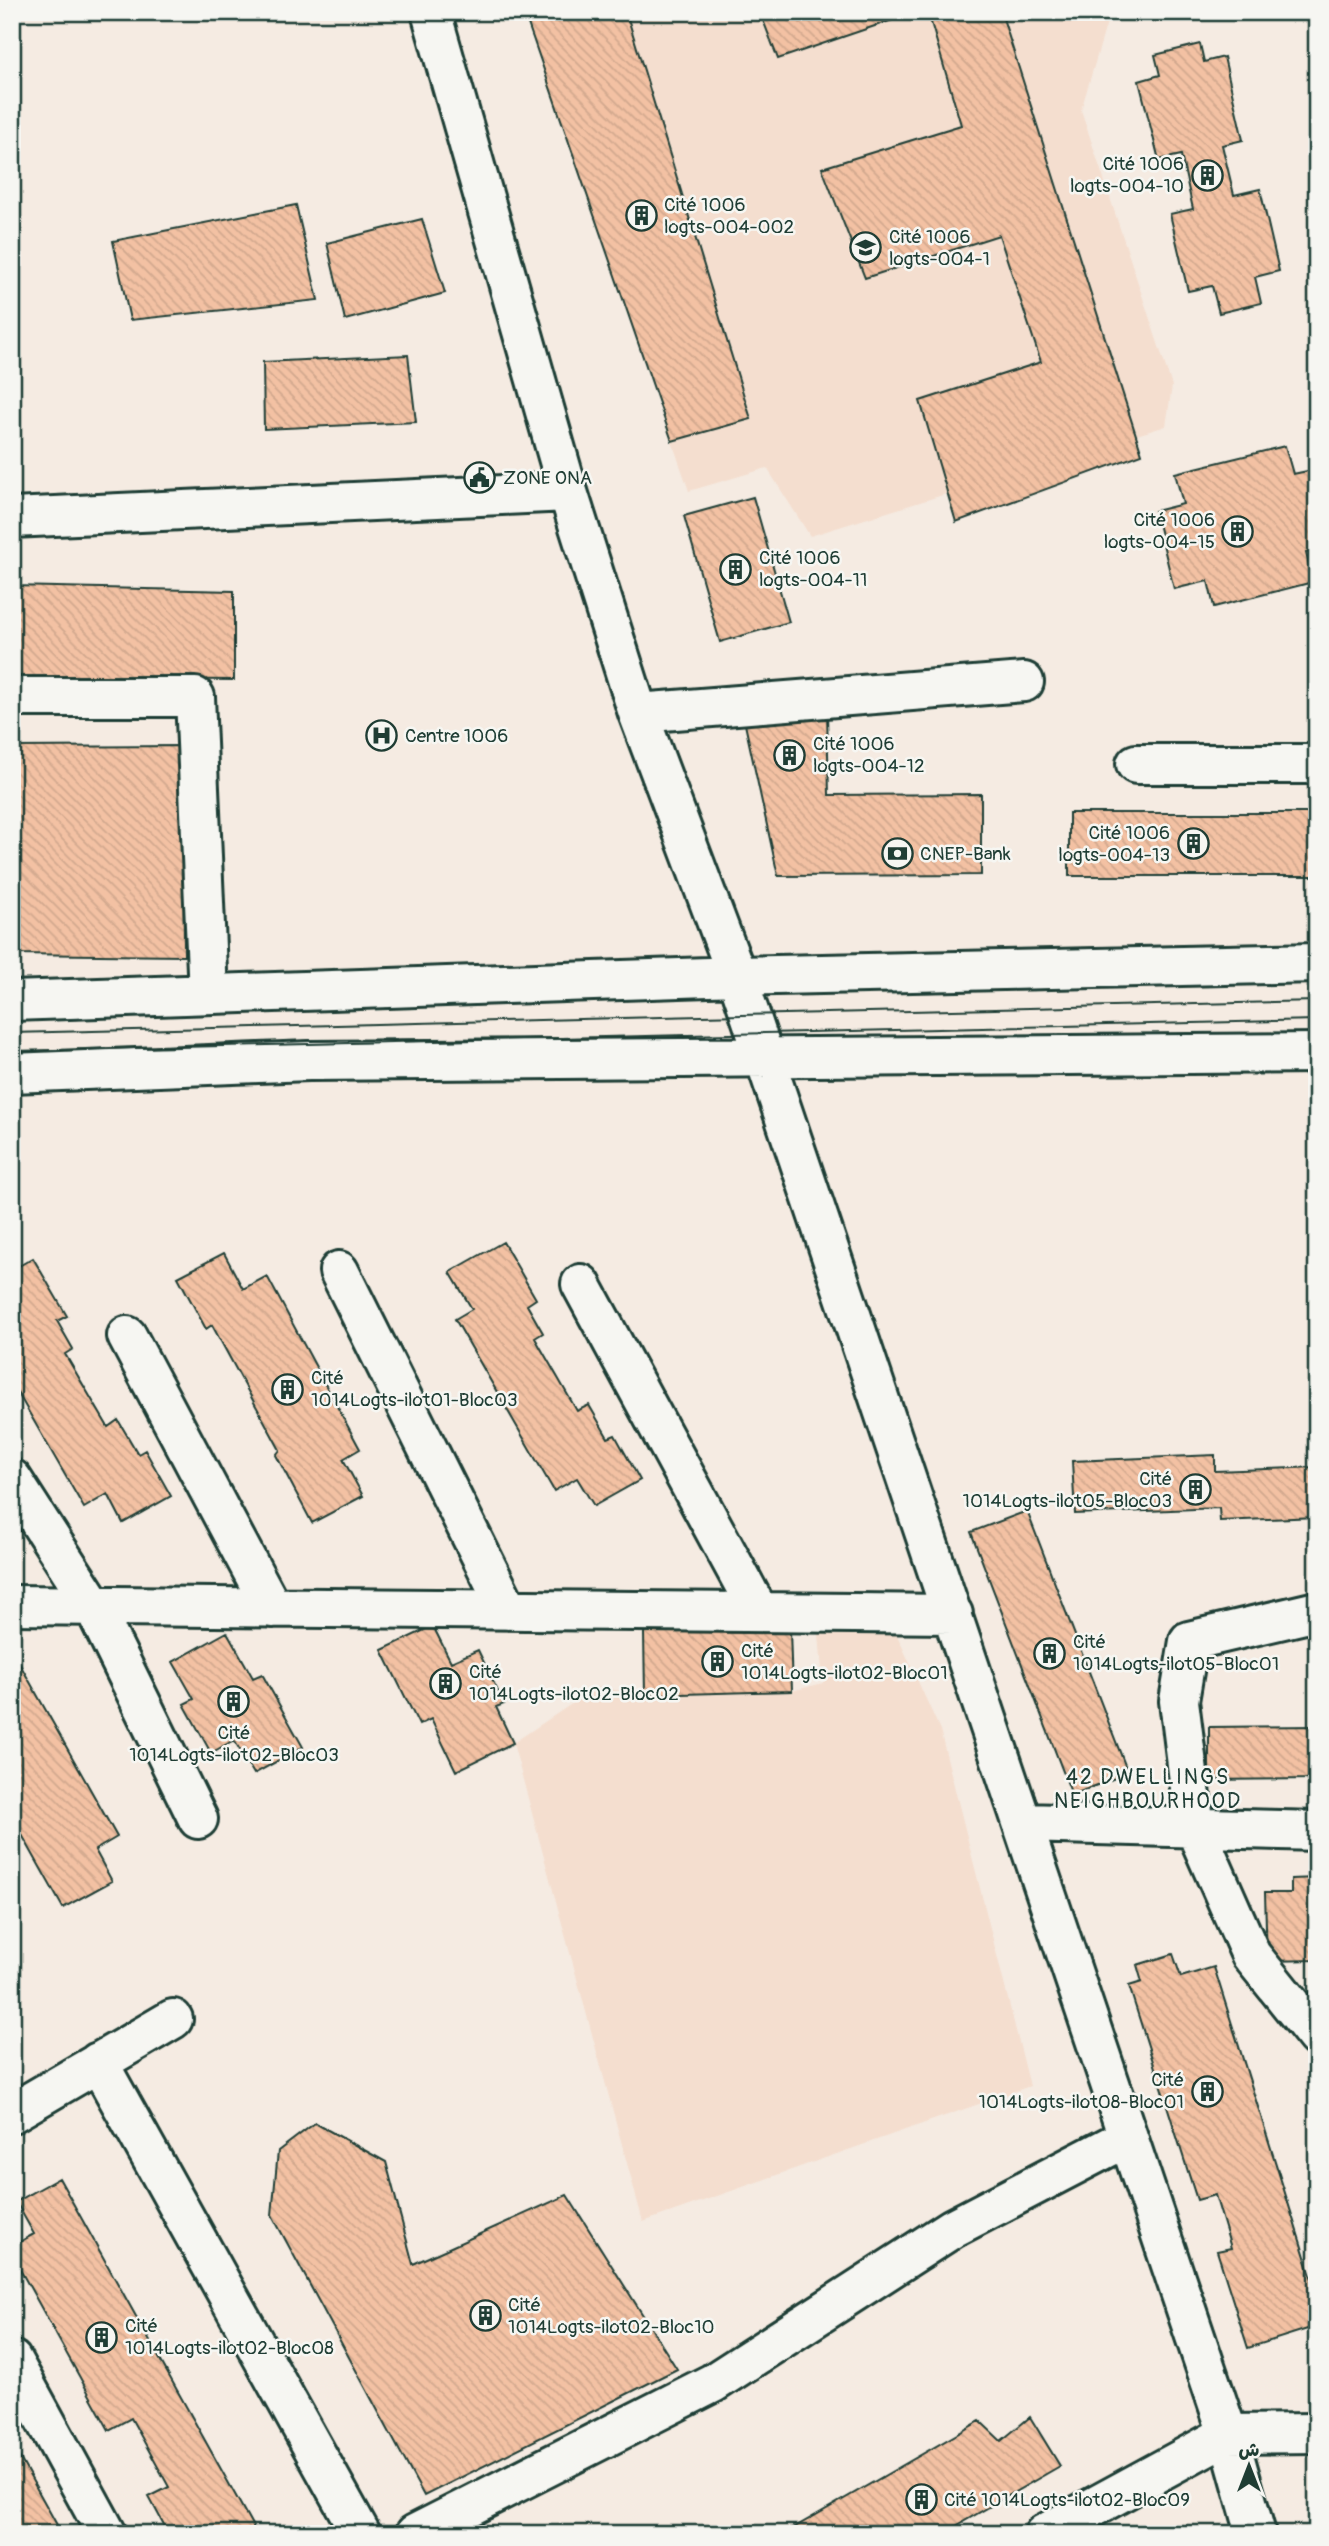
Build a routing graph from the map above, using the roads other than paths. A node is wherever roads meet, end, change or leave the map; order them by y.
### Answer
1 (431, 12) edge
2 (568, 492) junction
3 (12, 518) edge
4 (1024, 682) dead end
5 (12, 697) edge
6 (638, 713) junction
7 (1136, 764) dead end
8 (1317, 764) edge
9 (1317, 963) edge
10 (737, 976) junction
11 (208, 994) junction
12 (12, 1001) edge
13 (1317, 1053) edge
14 (764, 1058) junction
15 (12, 1073) edge
16 (339, 1271) dead end
17 (581, 1284) dead end
18 (127, 1335) dead end
19 (12, 1479) edge
20 (12, 1605) edge
21 (93, 1605) junction
22 (272, 1608) junction
23 (508, 1610) junction
24 (1317, 1611) edge
25 (759, 1612) junction
26 (953, 1614) junction
27 (198, 1819) dead end
28 (1023, 1823) junction
29 (1195, 1828) junction
30 (1317, 1831) edge
31 (173, 2019) dead end
32 (1317, 2037) edge
33 (98, 2062) junction
34 (12, 2113) edge
35 (1128, 2137) junction
36 (12, 2360) edge
37 (1317, 2433) edge
38 (1228, 2434) junction
39 (107, 2534) edge
40 (361, 2534) edge
41 (415, 2534) edge
42 (1044, 2534) edge
43 (1256, 2534) edge

1 - 2 street
2 - 3 street
2 - 6 street
4 - 6 street
5 - 11 street
6 - 10 street
7 - 8 street
9 - 10 street
10 - 11 street
10 - 14 street
11 - 12 street
13 - 14 street
14 - 15 street
14 - 26 street
16 - 23 street
17 - 25 street
18 - 22 street
19 - 21 street
20 - 21 street
21 - 22 street
21 - 27 street
22 - 23 street
23 - 25 street
24 - 29 street
25 - 26 street
26 - 28 street
28 - 29 street
28 - 35 street
29 - 30 street
29 - 32 street
31 - 33 street
33 - 34 street
33 - 40 street
35 - 38 street
35 - 41 street
36 - 39 street
37 - 38 street
38 - 42 street
38 - 43 street

